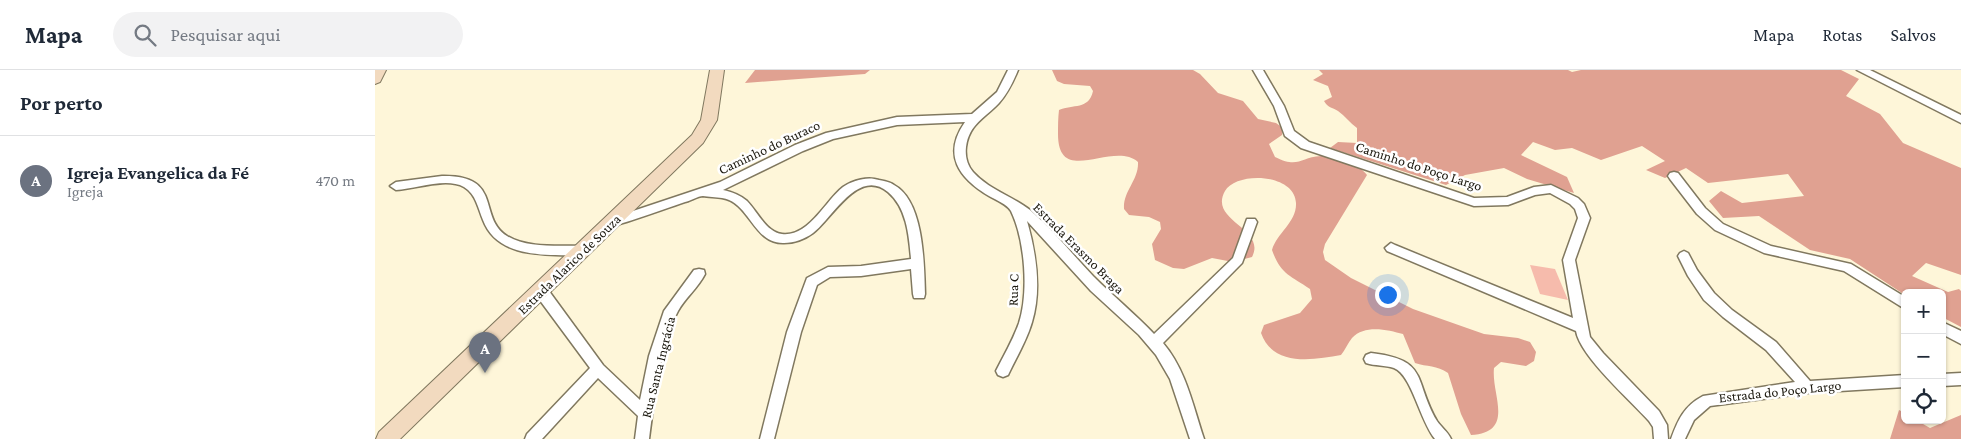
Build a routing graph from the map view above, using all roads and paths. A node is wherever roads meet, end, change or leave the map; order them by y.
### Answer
1 (379, 70) edge
2 (717, 70) edge
3 (1013, 70) edge
4 (1258, 70) edge
5 (1862, 70) edge
6 (375, 78) edge
7 (972, 118) junction
8 (1961, 119) edge
9 (1674, 176) dead end
10 (396, 186) dead end
11 (681, 200) junction
12 (1015, 206) junction
13 (613, 222) junction
14 (1251, 222) dead end
15 (1391, 248) dead end
16 (584, 251) junction
17 (1684, 256) dead end
18 (917, 263) junction
19 (699, 274) dead end
20 (541, 292) junction
21 (919, 294) dead end
22 (1901, 301) edge
23 (1580, 327) junction
24 (1946, 329) edge
25 (1961, 338) edge
26 (1154, 343) junction
27 (1371, 359) dead end
28 (598, 369) junction
29 (1003, 371) dead end
30 (1946, 380) edge
31 (1961, 380) edge
32 (1901, 381) edge
33 (1807, 387) junction
34 (645, 414) junction
35 (386, 439) edge
36 (532, 439) edge
37 (642, 439) edge
38 (767, 439) edge
39 (1197, 439) edge
40 (1444, 439) edge
41 (1661, 439) edge
42 (1679, 439) edge

1 - 6 main road
2 - 13 main road, Estrada Alarico de Souza
3 - 7 street, Estrada Erasmo Braga
4 - 23 street, Caminho do Poço Largo
5 - 8 street
7 - 11 street, Caminho do Buraco
7 - 12 street, Estrada Erasmo Braga
9 - 22 street
10 - 16 street
11 - 13 street, Caminho do Buraco
11 - 18 street
12 - 26 street, Estrada Erasmo Braga
12 - 29 street, Rua C
13 - 16 main road, Estrada Alarico de Souza
14 - 26 street
15 - 23 street
16 - 20 main road, Estrada Alarico de Souza
17 - 33 street
18 - 21 street
18 - 38 street
19 - 34 street, Rua Santa Ingrácia
20 - 28 street
20 - 35 main road, Estrada Alarico de Souza
23 - 41 street, Caminho do Poço Largo
24 - 25 street
26 - 39 street, Estrada Erasmo Braga
27 - 40 street
28 - 34 street
28 - 36 street
30 - 31 street
32 - 33 street, Estrada do Poço Largo
33 - 42 street, Estrada do Poço Largo
34 - 37 street, Rua Santa Ingrácia

